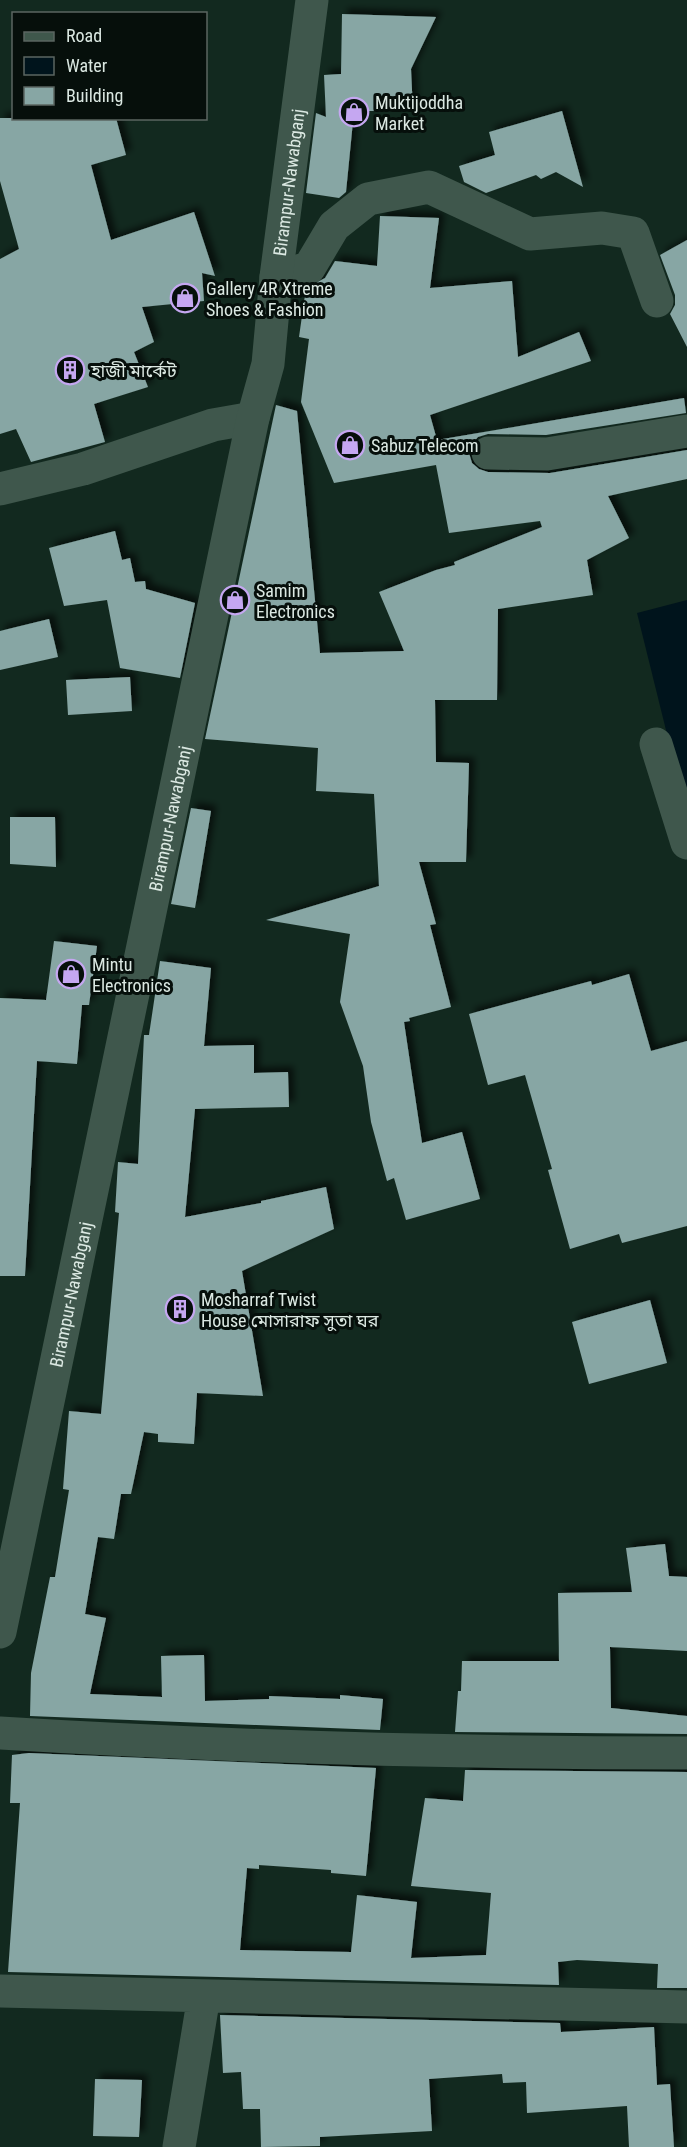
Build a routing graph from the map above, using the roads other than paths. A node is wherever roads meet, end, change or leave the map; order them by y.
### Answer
1 (312, 0) edge
2 (276, 277) junction
3 (657, 301) dead end
4 (253, 418) junction
5 (687, 432) edge
6 (488, 453) dead end
7 (0, 489) edge
8 (656, 744) dead end
9 (687, 843) edge
10 (0, 1632) edge
11 (0, 1733) edge
12 (687, 1753) edge
13 (0, 1991) edge
14 (204, 1996) junction
15 (687, 2007) edge
16 (179, 2147) edge

1 - 2 street, Birampur-Nawabganj
2 - 3 street
2 - 4 street, Birampur-Nawabganj
4 - 7 street
4 - 10 street, Birampur-Nawabganj
5 - 6 street
8 - 9 street
11 - 12 street
13 - 14 street
14 - 15 street
14 - 16 street

